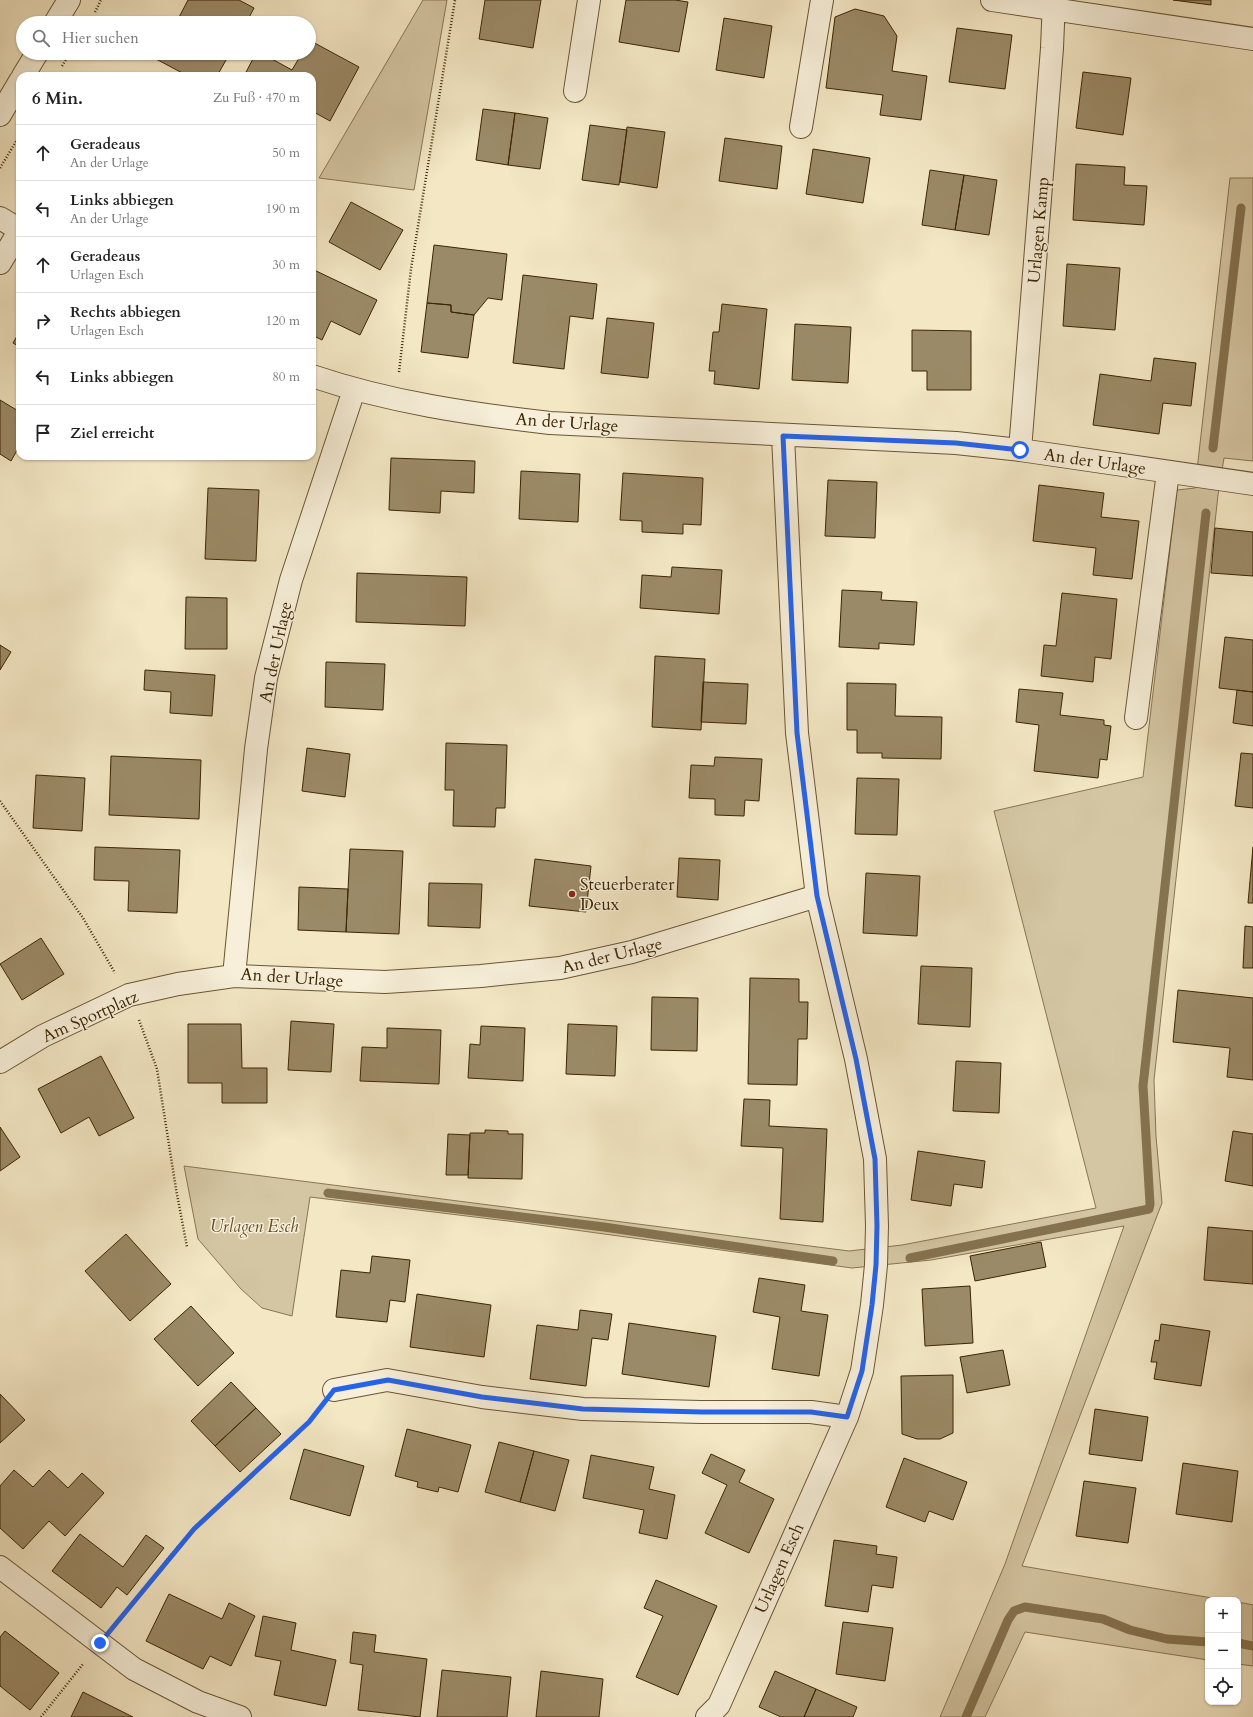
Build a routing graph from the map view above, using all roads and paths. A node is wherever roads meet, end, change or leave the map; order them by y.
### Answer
1 (68, 0) edge
2 (455, 0) edge
3 (589, 0) edge
4 (822, 0) edge
5 (992, 0) edge
6 (1054, 5) edge
7 (59, 16) edge
8 (1247, 38) edge
9 (33, 60) edge
10 (25, 72) edge
11 (16, 88) edge
12 (575, 91) dead end
13 (0, 115) edge
14 (801, 127) dead end
15 (16, 142) edge
16 (0, 168) edge
17 (0, 218) edge
18 (16, 228) edge
19 (16, 237) edge
20 (0, 263) edge
21 (316, 377) edge
22 (354, 390) junction
23 (396, 399) junction
24 (783, 436) junction
25 (1020, 450) junction
26 (1168, 472) junction
27 (1253, 484) edge
28 (1136, 718) dead end
29 (0, 801) edge
30 (817, 896) junction
31 (234, 976) junction
32 (129, 995) junction
33 (0, 1062) edge
34 (187, 1247) dead end
35 (334, 1390) joint
36 (847, 1417) junction
37 (0, 1567) edge
38 (100, 1643) junction
39 (41, 1717) edge
40 (240, 1717) edge
41 (707, 1717) edge

1 - 7 street
2 - 23 path
3 - 12 street
4 - 14 street
5 - 6 street
6 - 8 street
6 - 25 street, Urlagen Kamp
9 - 10 street
11 - 13 street
15 - 16 path
17 - 18 street
19 - 20 street
21 - 22 street, An der Urlage
22 - 23 street, An der Urlage
22 - 31 street, An der Urlage
23 - 24 street, An der Urlage
24 - 25 street, An der Urlage
24 - 30 street
25 - 26 street, An der Urlage
26 - 27 street, An der Urlage
26 - 28 street, An der Urlage
29 - 32 path
30 - 31 street, An der Urlage
30 - 36 street, Urlagen Esch
31 - 32 street, Am Sportplatz
32 - 33 street, Am Sportplatz
32 - 34 path
35 - 36 street
35 - 38 path
36 - 41 street, Urlagen Esch
37 - 38 street
38 - 39 path
38 - 40 street

